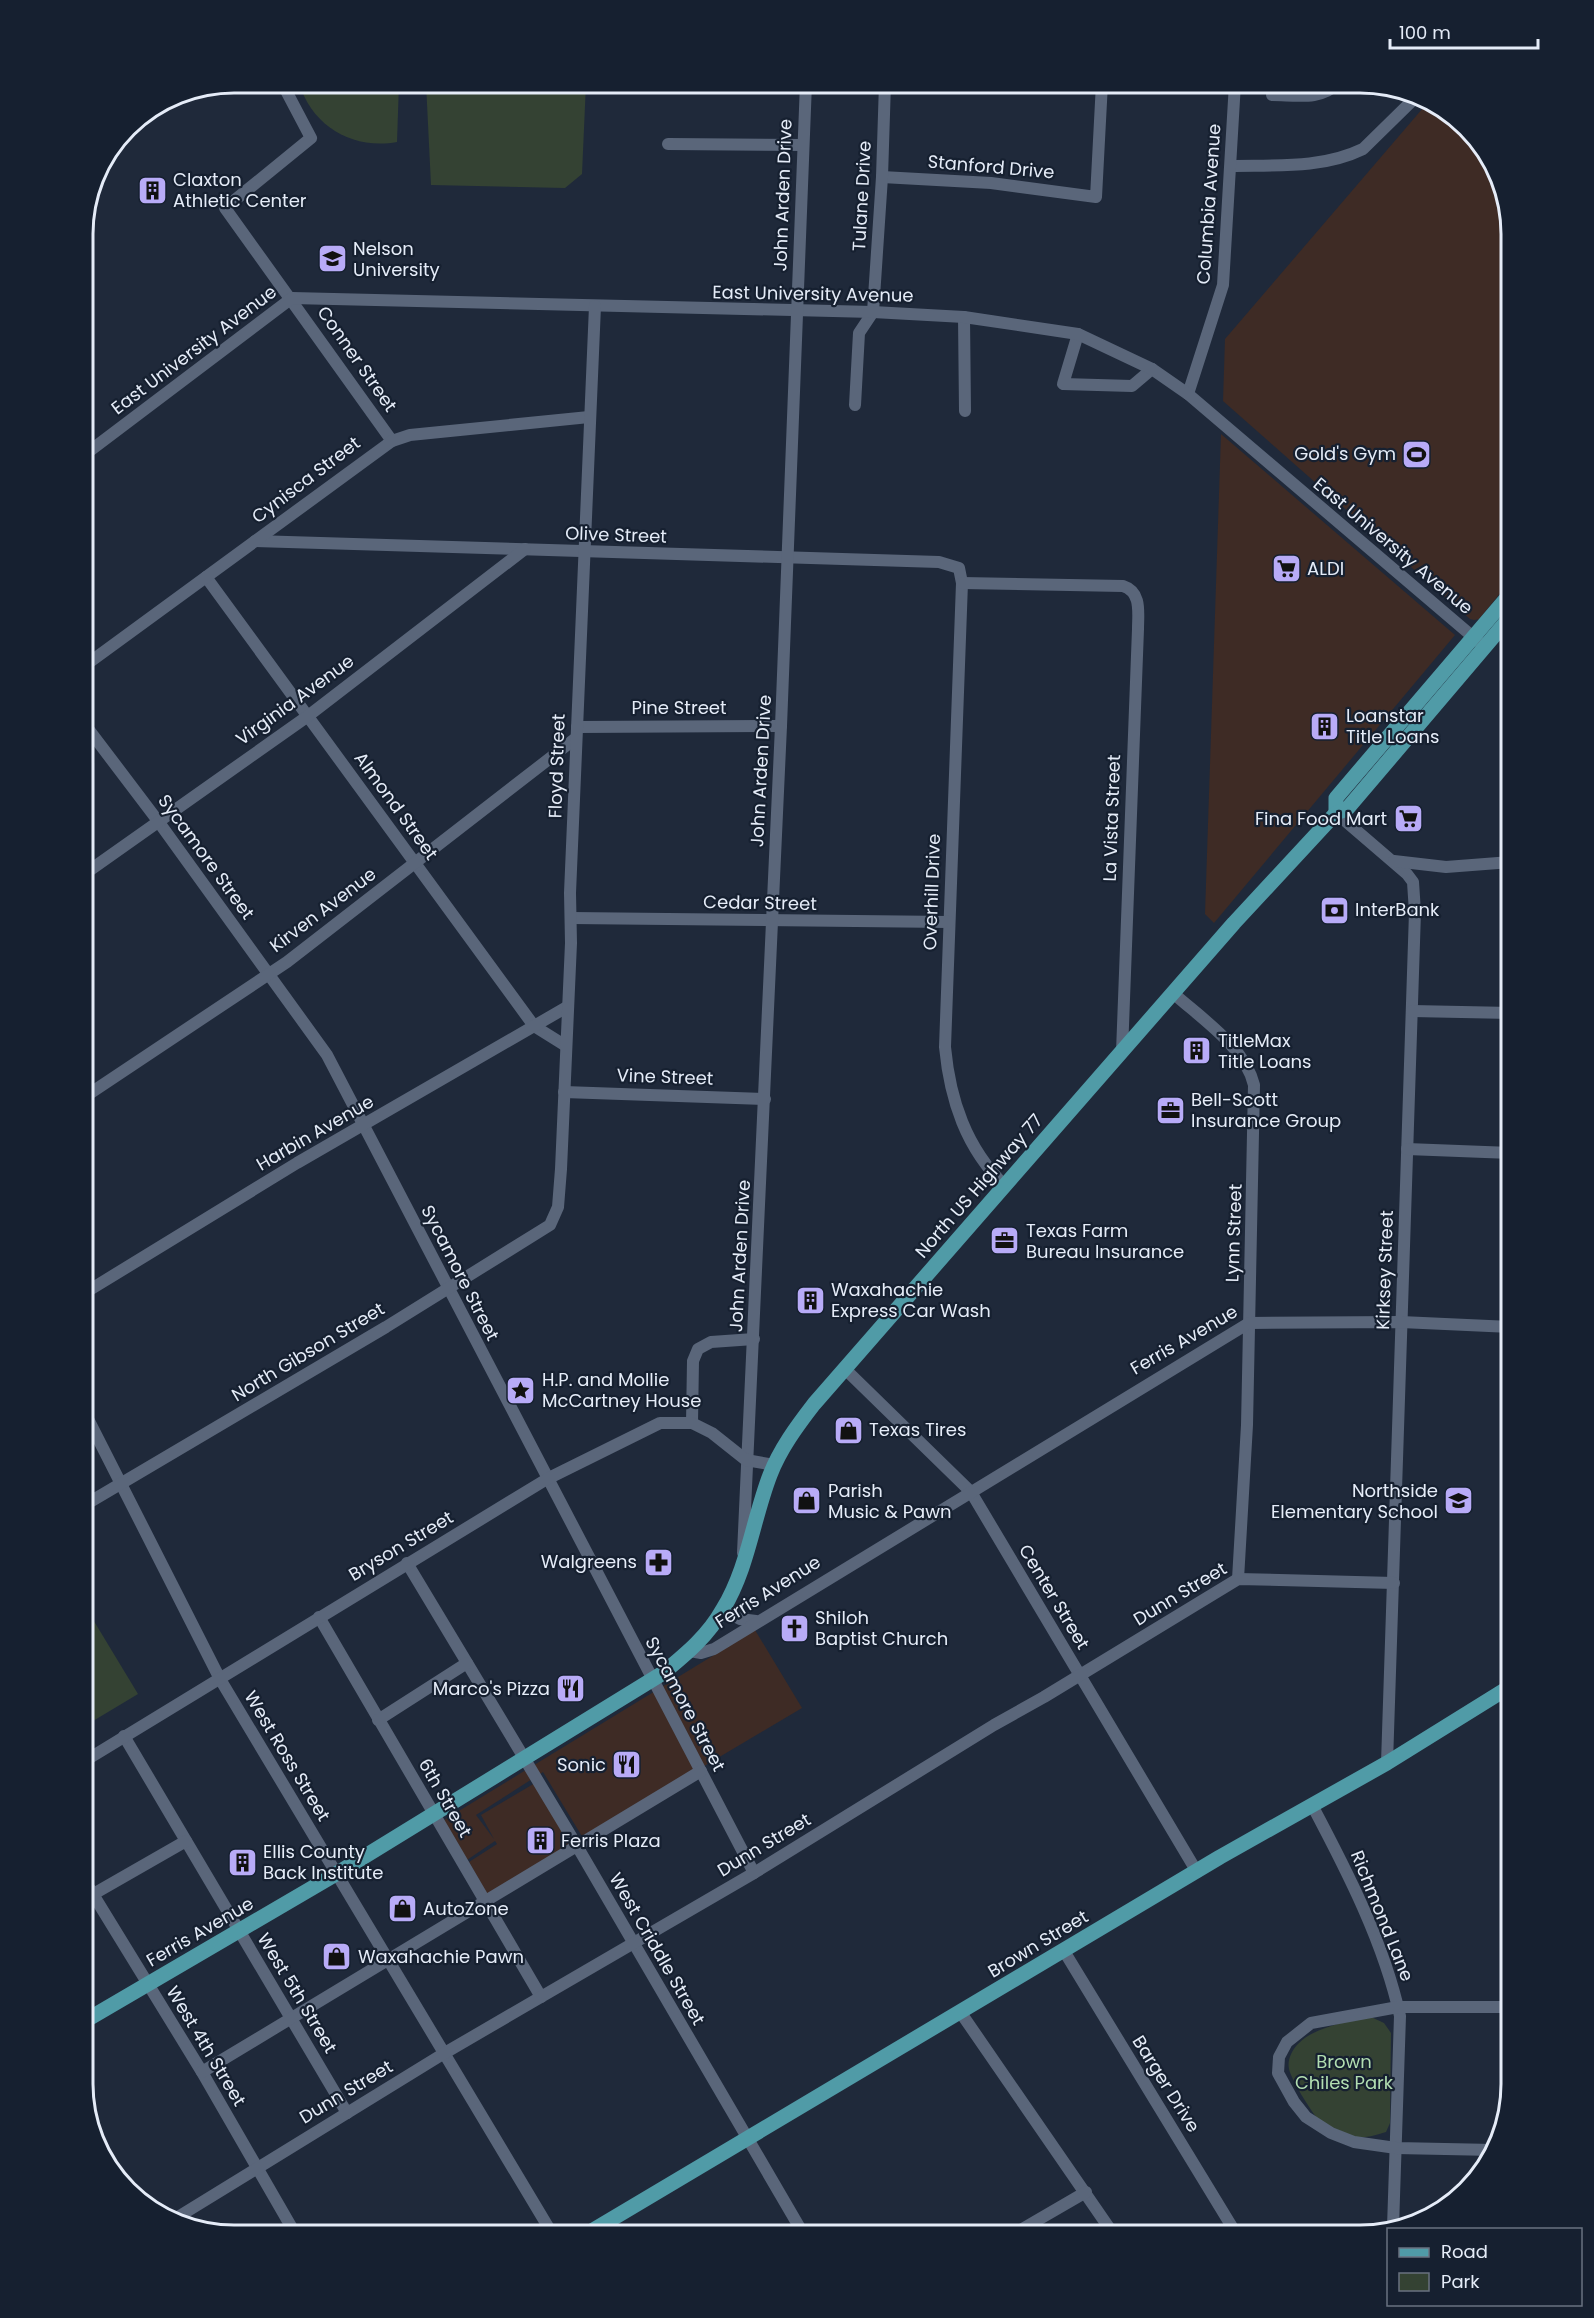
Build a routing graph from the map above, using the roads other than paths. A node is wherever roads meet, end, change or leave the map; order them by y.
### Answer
1 (288, 93) edge
2 (806, 93) edge
3 (885, 93) edge
4 (1101, 93) edge
5 (1235, 93) edge
6 (1326, 93) edge
7 (1272, 95) dead end
8 (1410, 103) edge
9 (668, 144) dead end
10 (803, 145) junction
11 (1231, 166) junction
12 (882, 177) junction
13 (292, 298) junction
14 (595, 306) junction
15 (797, 311) junction
16 (873, 312) junction
17 (964, 317) junction
18 (1078, 334) junction
19 (1152, 369) junction
20 (1188, 394) junction
21 (855, 405) dead end
22 (965, 411) dead end
23 (589, 417) junction
24 (392, 441) junction
25 (93, 448) edge
26 (255, 541) junction
27 (525, 549) junction
28 (583, 552) junction
29 (788, 559) junction
30 (206, 577) junction
31 (962, 583) junction
32 (1501, 609) edge
33 (1501, 625) edge
34 (1479, 642) junction
35 (93, 660) edge
36 (308, 716) junction
37 (782, 726) junction
38 (577, 733) junction
39 (93, 735) edge
40 (1336, 813) junction
41 (158, 821) junction
42 (1393, 861) junction
43 (415, 863) junction
44 (1501, 863) edge
45 (93, 868) edge
46 (571, 918) junction
47 (772, 921) junction
48 (950, 922) junction
49 (269, 974) junction
50 (1173, 993) junction
51 (567, 1007) junction
52 (1412, 1011) junction
53 (1501, 1013) edge
54 (534, 1026) junction
55 (566, 1046) junction
56 (1122, 1052) junction
57 (93, 1091) edge
58 (564, 1092) junction
59 (765, 1099) junction
60 (364, 1126) junction
61 (1407, 1149) junction
62 (1501, 1153) edge
63 (1005, 1186) junction
64 (550, 1225) joint
65 (93, 1288) edge
66 (448, 1289) junction
67 (1401, 1322) junction
68 (1249, 1323) junction
69 (1501, 1327) edge
70 (754, 1339) junction
71 (845, 1369) junction
72 (692, 1422) junction
73 (93, 1428) edge
74 (746, 1460) junction
75 (774, 1465) junction
76 (547, 1479) junction
77 (121, 1483) junction
78 (971, 1491) junction
79 (93, 1500) edge
80 (407, 1563) junction
81 (742, 1569) junction
82 (1238, 1579) junction
83 (1394, 1583) junction
84 (723, 1610) junction
85 (319, 1617) junction
86 (756, 1621) junction
87 (690, 1651) junction
88 (467, 1663) junction
89 (1080, 1675) junction
90 (220, 1679) junction
91 (652, 1680) junction
92 (1501, 1693) edge
93 (378, 1720) junction
94 (124, 1736) junction
95 (93, 1755) edge
96 (524, 1759) junction
97 (1387, 1763) junction
98 (701, 1771) junction
99 (1312, 1805) junction
100 (434, 1815) junction
101 (186, 1841) junction
102 (577, 1846) junction
103 (1197, 1872) junction
104 (754, 1873) junction
105 (336, 1875) junction
106 (93, 1895) edge
107 (485, 1902) junction
108 (93, 1907) edge
109 (239, 1932) junction
110 (633, 1944) junction
111 (1064, 1952) junction
112 (387, 1961) junction
113 (148, 1985) junction
114 (541, 1997) junction
115 (1398, 2007) junction
116 (1501, 2007) edge
117 (961, 2013) junction
118 (93, 2016) edge
119 (291, 2019) junction
120 (443, 2054) junction
121 (202, 2072) junction
122 (347, 2114) junction
123 (747, 2137) junction
124 (1395, 2148) junction
125 (1484, 2150) edge
126 (257, 2167) junction
127 (1086, 2192) junction
128 (182, 2215) edge
129 (1393, 2221) edge
130 (290, 2225) edge
131 (547, 2225) edge
132 (602, 2225) edge
133 (798, 2225) edge
134 (1029, 2225) edge
135 (1107, 2225) edge
136 (1231, 2225) edge

1 - 13 street, Conner Street
2 - 10 street, John Arden Drive
3 - 12 street, Tulane Drive
4 - 12 street, Stanford Drive
5 - 11 street, Columbia Avenue
6 - 7 street
8 - 11 street
9 - 10 street
10 - 15 street, John Arden Drive
11 - 20 street, Columbia Avenue
12 - 16 street, Tulane Drive
13 - 14 street, East University Avenue
13 - 24 street, Conner Street
13 - 25 street, East University Avenue
14 - 15 street, East University Avenue
14 - 23 street, Floyd Street
15 - 16 street, East University Avenue
15 - 29 street, John Arden Drive
16 - 17 street, East University Avenue
16 - 21 street
17 - 18 street, East University Avenue
17 - 22 street
18 - 19 street, East University Avenue
18 - 19 street
19 - 20 street, East University Avenue
20 - 34 street, East University Avenue
23 - 24 street, Cynisca Street
23 - 28 street, Floyd Street
24 - 26 street, Cynisca Street
26 - 27 street, Olive Street
26 - 30 street, Cynisca Street
27 - 28 street, Olive Street
27 - 36 street, Virginia Avenue
28 - 29 street, Olive Street
28 - 38 street, Floyd Street
29 - 31 street, Olive Street
29 - 37 street, John Arden Drive
30 - 35 street, Cynisca Street
30 - 36 street, Almond Street
31 - 48 street, Overhill Drive
31 - 56 street, La Vista Street
32 - 34 main road, North US Highway 77
33 - 34 main road, North US Highway 77
34 - 40 main road, North US Highway 77
36 - 41 street, Virginia Avenue
36 - 43 street, Almond Street
37 - 38 street, Pine Street
37 - 47 street, John Arden Drive
38 - 43 street, Kirven Avenue
38 - 46 street, Floyd Street
39 - 41 street, Sycamore Street
40 - 42 street, Kirksey Street
40 - 50 main road, North US Highway 77
41 - 45 street, Virginia Avenue
41 - 49 street, Sycamore Street
42 - 44 street
42 - 52 street, Kirksey Street
43 - 49 street, Kirven Avenue
43 - 54 street, Almond Street
46 - 47 street, Cedar Street
46 - 51 street, Floyd Street
47 - 48 street, Cedar Street
47 - 59 street, John Arden Drive
48 - 63 street, Overhill Drive
49 - 57 street, Kirven Avenue
49 - 60 street, Sycamore Street
50 - 56 main road, North US Highway 77
50 - 68 street, Lynn Street
51 - 54 street, Harbin Avenue
51 - 55 street, Floyd Street
52 - 53 street
52 - 61 street, Kirksey Street
54 - 55 street, Almond Street
54 - 60 street, Harbin Avenue
55 - 58 street, Floyd Street
56 - 63 main road, North US Highway 77
58 - 59 street, Vine Street
58 - 64 street, Floyd Street
59 - 70 street, John Arden Drive
60 - 65 street, Harbin Avenue
60 - 66 street, Sycamore Street
61 - 62 street
61 - 67 street, Kirksey Street
63 - 71 main road, North US Highway 77
64 - 66 street, North Gibson Street
66 - 76 street, Sycamore Street
66 - 77 street, North Gibson Street
67 - 68 street, Ferris Avenue
67 - 69 street, Ferris Avenue
67 - 83 street, Kirksey Street
68 - 78 street, Ferris Avenue
68 - 82 street, Lynn Street
70 - 72 street
70 - 74 street, John Arden Drive
71 - 75 main road, North US Highway 77
71 - 78 street, Center Street
72 - 74 street
72 - 76 street, Bryson Street
73 - 77 street, West Ross Street
74 - 75 street
74 - 81 street
75 - 81 main road, North US Highway 77
76 - 80 street, Bryson Street
76 - 91 street, Sycamore Street
77 - 79 street, North Gibson Street
77 - 90 street, West Ross Street
78 - 86 street, Ferris Avenue
78 - 89 street, Center Street
80 - 85 street, Bryson Street
80 - 88 street, West Criddle Street
81 - 84 main road, North US Highway 77
82 - 83 street, Dunn Street
82 - 89 street, Dunn Street
83 - 97 street, Kirksey Street
84 - 86 street
84 - 87 main road, North US Highway 77
85 - 90 street, Bryson Street
85 - 93 street, 6th Street
86 - 87 street, Ferris Avenue
87 - 91 main road, Ferris Avenue
88 - 93 street
88 - 96 street, West Criddle Street
89 - 103 street, Center Street
89 - 104 street, Dunn Street
90 - 94 street, Bryson Street
90 - 105 street, West Ross Street
91 - 96 main road, Ferris Avenue
91 - 98 street, Sycamore Street
92 - 97 main road, Brown Street
93 - 100 street, 6th Street
94 - 95 street, Bryson Street
94 - 101 street, West 5th Street
96 - 100 main road, Ferris Avenue
96 - 102 street, West Criddle Street
97 - 99 main road, Brown Street
98 - 102 street
98 - 104 street, Sycamore Street
99 - 103 main road, Brown Street
99 - 115 street, Richmond Lane
100 - 105 main road, Ferris Avenue
100 - 107 street, 6th Street
101 - 106 street
101 - 109 street, West 5th Street
102 - 107 street
102 - 110 street, West Criddle Street
103 - 111 main road, Brown Street
104 - 110 street, Dunn Street
105 - 109 main road, Ferris Avenue
105 - 112 street, West Ross Street
107 - 112 street
107 - 114 street, 6th Street
108 - 113 street, West 4th Street
109 - 113 main road, Ferris Avenue
109 - 119 street, West 5th Street
110 - 114 street, Dunn Street
110 - 123 street, West Criddle Street
111 - 117 main road, Brown Street
111 - 136 street, Barger Drive
112 - 119 street
112 - 120 street, West Ross Street
113 - 118 main road, Ferris Avenue
113 - 121 street, West 4th Street
114 - 120 street, Dunn Street
115 - 116 street
115 - 124 street, Richmond Lane
115 - 124 street
117 - 123 main road, Brown Street
117 - 127 street
119 - 121 street
119 - 122 street, West 5th Street
120 - 122 street, Dunn Street
120 - 131 street, West Ross Street
121 - 126 street, West 4th Street
122 - 126 street, Dunn Street
123 - 132 main road, Brown Street
123 - 133 street, West Criddle Street
124 - 125 street
124 - 129 street, Richmond Lane
126 - 128 street, Dunn Street
126 - 130 street, West 4th Street
127 - 134 street
127 - 135 street

